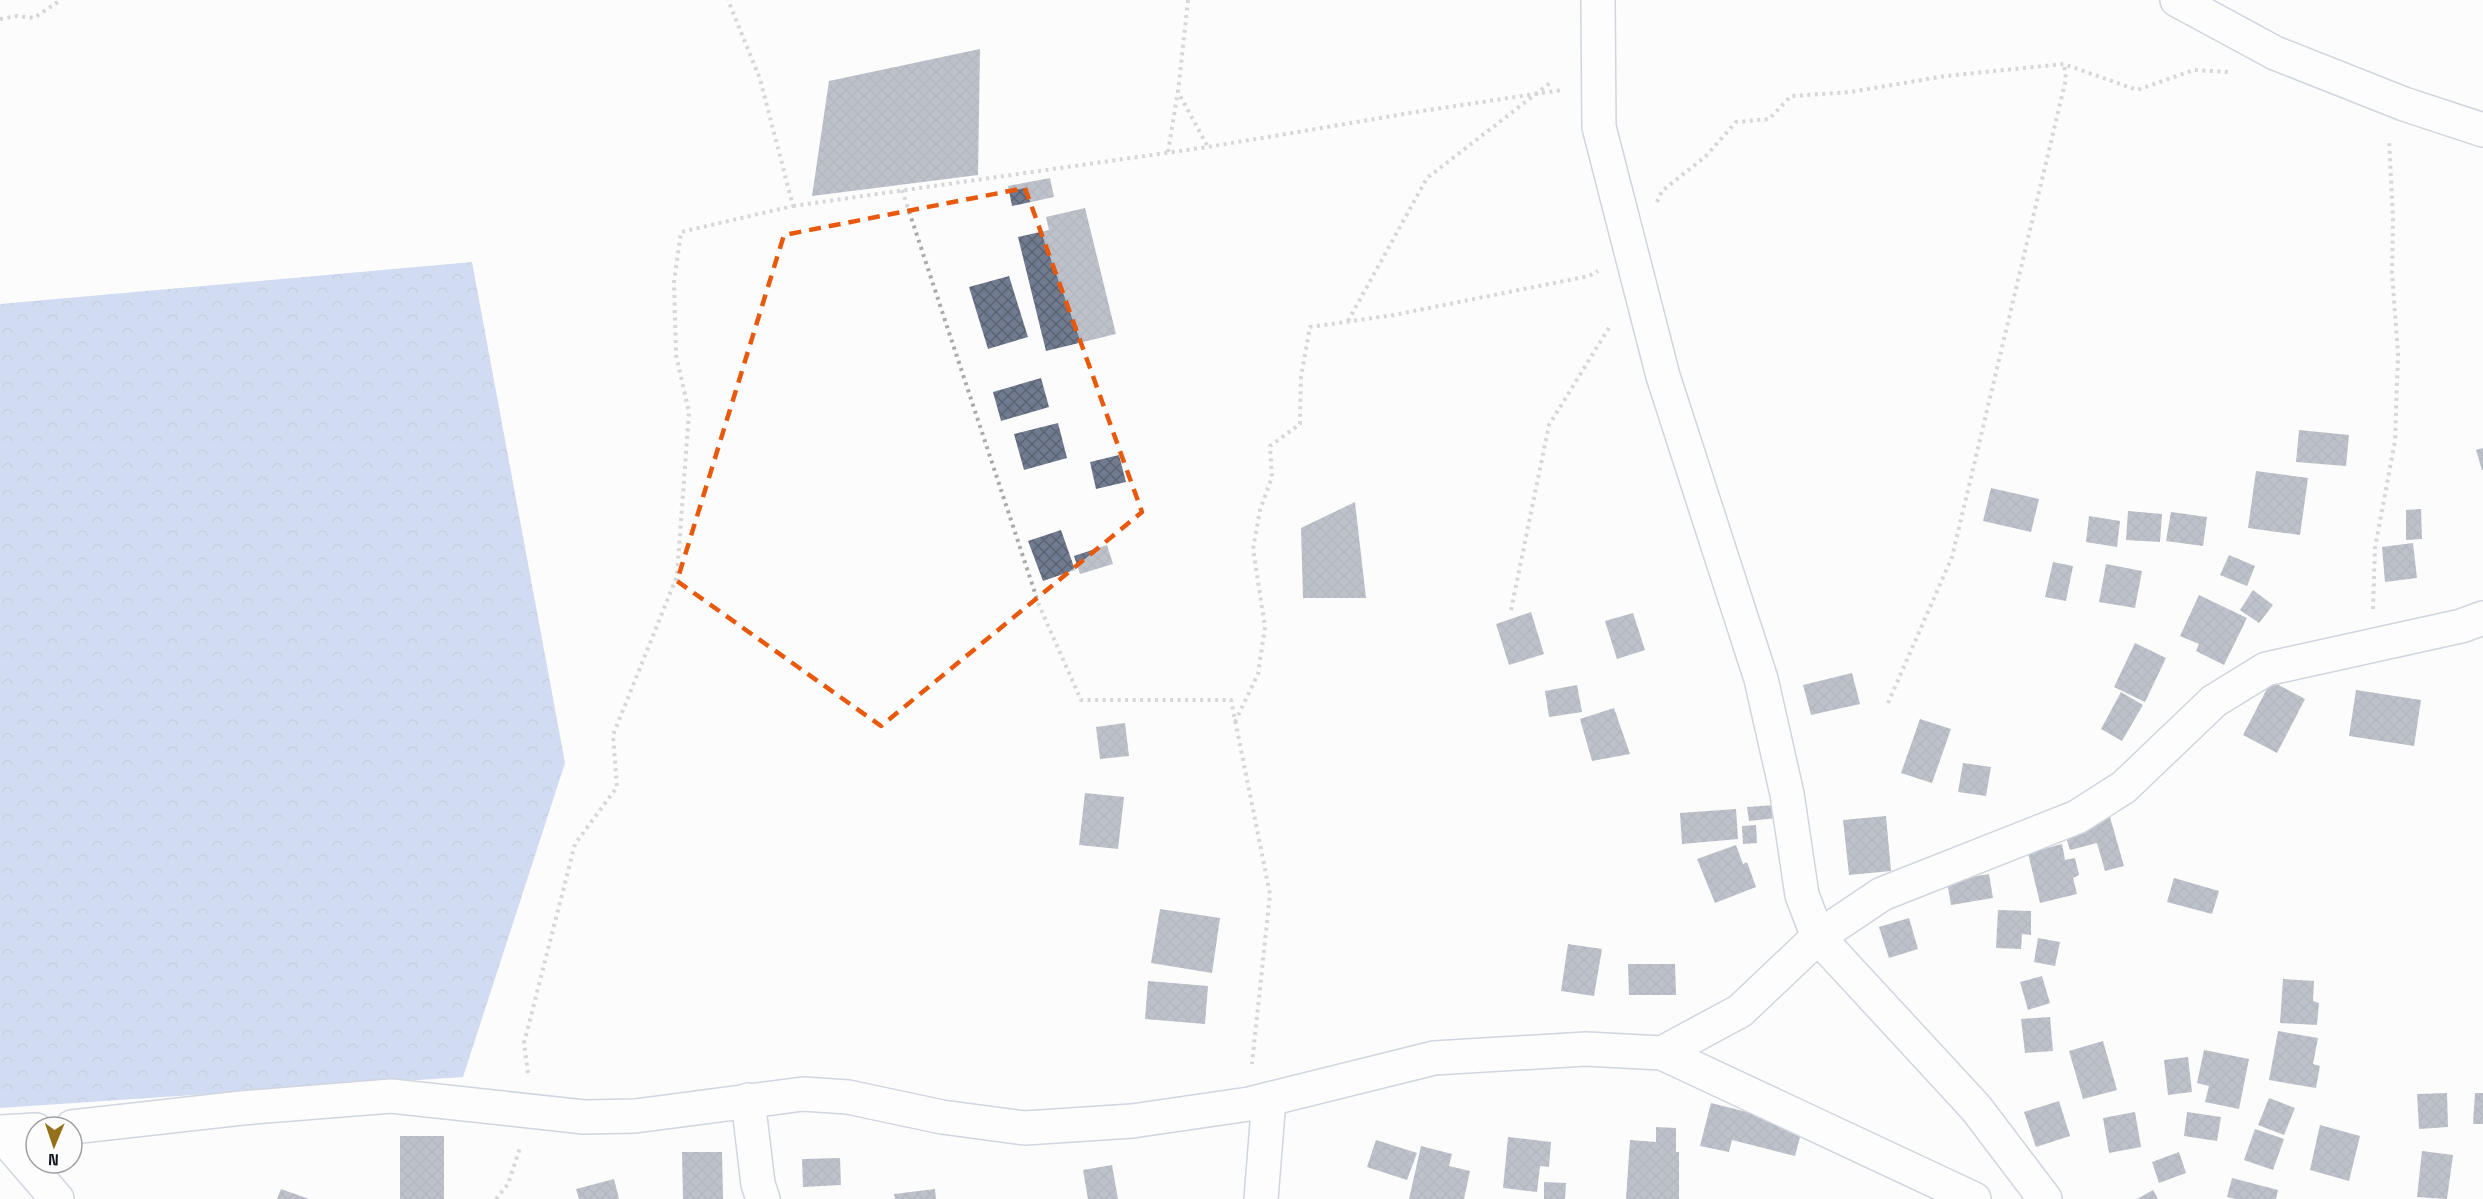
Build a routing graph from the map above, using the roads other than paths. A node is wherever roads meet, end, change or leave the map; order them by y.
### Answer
1 (1598, 0) edge
2 (2177, 0) edge
3 (2483, 130) edge
4 (2483, 618) edge
5 (1818, 937) junction
6 (1662, 1053) junction
7 (748, 1100) junction
8 (1259, 1102) junction
9 (84, 1127) edge
10 (24, 1131) edge
11 (0, 1132) edge
12 (57, 1199) edge
13 (763, 1199) edge
14 (1261, 1199) edge
15 (1974, 1199) edge
16 (2045, 1199) edge

1 - 5 street
2 - 3 street
4 - 5 street
5 - 6 street
5 - 16 street
6 - 8 street
6 - 15 street
7 - 8 street
7 - 9 street
7 - 13 street
8 - 14 street
10 - 11 street
11 - 12 street

